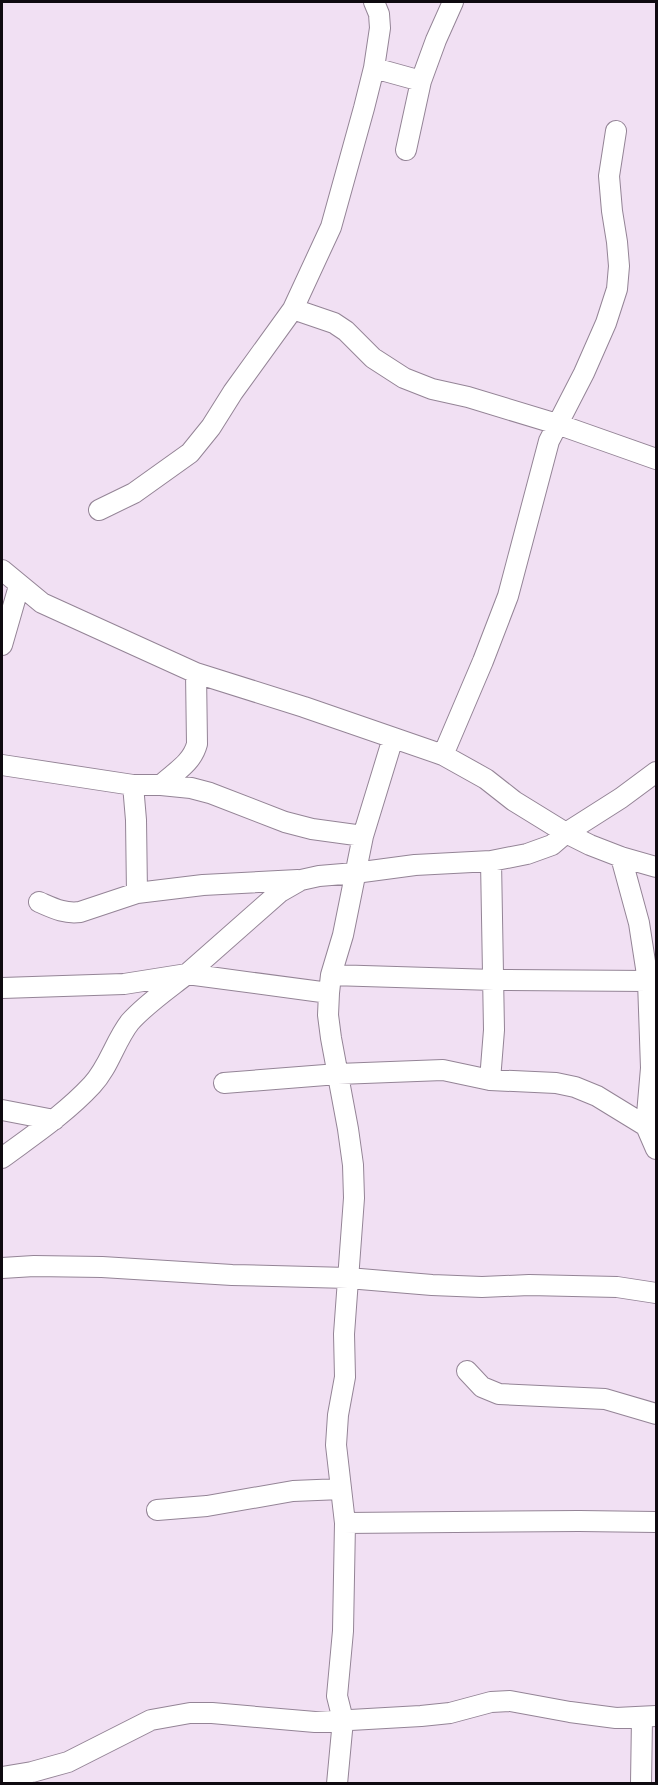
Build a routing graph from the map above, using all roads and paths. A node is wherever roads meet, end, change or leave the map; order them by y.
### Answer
1 (374, 2) edge
2 (453, 2) edge
3 (374, 68) junction
4 (421, 81) junction
5 (616, 131) dead end
6 (406, 150) dead end
7 (293, 309) junction
8 (557, 424) junction
9 (657, 459) edge
10 (99, 510) dead end
11 (2, 570) edge
12 (19, 586) junction
13 (2, 645) edge
14 (196, 673) junction
15 (393, 738) junction
16 (443, 755) junction
17 (2, 765) edge
18 (657, 772) edge
19 (133, 785) junction
20 (161, 785) junction
21 (566, 833) junction
22 (363, 836) junction
23 (621, 857) junction
24 (491, 861) junction
25 (657, 867) edge
26 (355, 873) junction
27 (301, 880) junction
28 (137, 893) junction
29 (39, 902) dead end
30 (187, 974) junction
31 (494, 980) junction
32 (652, 982) edge
33 (330, 984) junction
34 (2, 988) edge
35 (338, 1074) junction
36 (489, 1080) junction
37 (224, 1083) dead end
38 (2, 1110) edge
39 (54, 1120) junction
40 (646, 1126) junction
41 (657, 1149) edge
42 (2, 1158) edge
43 (2, 1268) edge
44 (348, 1278) junction
45 (657, 1293) edge
46 (466, 1371) dead end
47 (657, 1414) edge
48 (341, 1489) junction
49 (157, 1510) dead end
50 (657, 1522) edge
51 (345, 1523) junction
52 (649, 1717) edge
53 (328, 1721) junction
54 (340, 1753) junction
55 (2, 1778) edge
56 (337, 1784) edge
57 (641, 1784) edge

1 - 3 street
2 - 4 street
3 - 4 street
3 - 7 street
4 - 6 street
5 - 8 street
7 - 8 street
7 - 10 street
8 - 9 street
8 - 16 street
11 - 12 street
12 - 13 street
12 - 14 street
14 - 15 street
14 - 20 street
15 - 16 street
15 - 22 street
16 - 21 street
17 - 19 street
18 - 21 street
19 - 20 street
19 - 28 street
20 - 22 street
21 - 23 street
21 - 24 street
22 - 26 street
23 - 25 street
23 - 32 street
24 - 26 street
24 - 31 street
26 - 27 street
26 - 33 street
27 - 28 street
27 - 30 street
28 - 29 street
30 - 33 street
30 - 34 street
30 - 39 street
31 - 32 street
31 - 33 street
31 - 36 street
32 - 40 street
33 - 35 street
35 - 36 street
35 - 37 street
35 - 44 street
36 - 40 street
38 - 39 street
39 - 42 street
40 - 41 street
43 - 44 street
44 - 45 street
44 - 48 street
46 - 47 street
48 - 49 street
48 - 51 street
50 - 51 street
51 - 53 street
52 - 53 street
52 - 57 street
53 - 54 street
53 - 54 street
53 - 55 street
54 - 56 street

